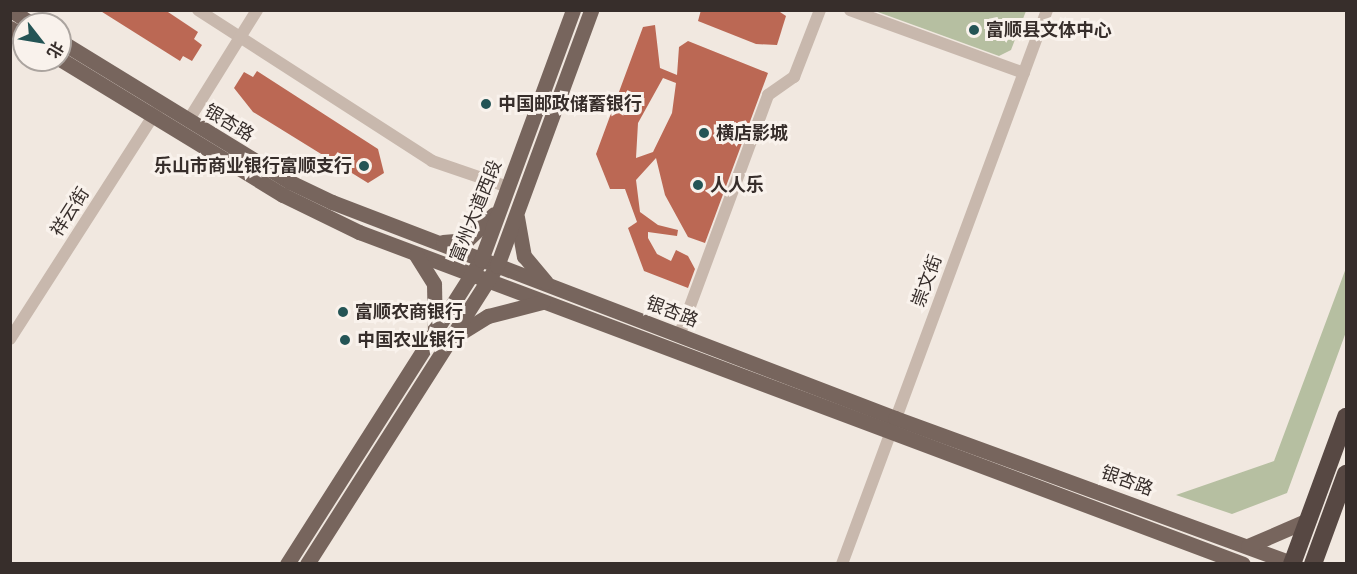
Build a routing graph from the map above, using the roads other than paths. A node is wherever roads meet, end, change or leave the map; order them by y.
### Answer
1 (198, 10) edge
2 (256, 10) edge
3 (573, 10) edge
4 (591, 10) edge
5 (820, 10) edge
6 (850, 10) edge
7 (1047, 10) edge
8 (241, 35) junction
9 (72, 50) edge
10 (72, 65) edge
11 (1024, 74) junction
12 (157, 110) junction
13 (188, 121) junction
14 (508, 187) junction
15 (501, 204) junction
16 (518, 208) junction
17 (435, 242) junction
18 (414, 253) junction
19 (481, 260) junction
20 (496, 266) junction
21 (471, 275) junction
22 (487, 281) junction
23 (551, 286) junction
24 (543, 302) junction
25 (435, 333) junction
26 (679, 336) junction
27 (10, 339) edge
28 (449, 340) junction
29 (1347, 417) edge
30 (895, 418) junction
31 (890, 433) junction
32 (1347, 474) edge
33 (1308, 520) junction
34 (1248, 546) junction
35 (1242, 563) edge
36 (1293, 563) edge
37 (287, 564) edge
38 (307, 564) edge
39 (842, 564) edge
40 (1313, 564) edge

1 - 8 street
2 - 8 street
3 - 14 main road, 富州大道西段
4 - 16 main road, 富州大道西段
5 - 26 street
6 - 11 street
7 - 11 street, 崇文街
8 - 13 street
8 - 14 street
9 - 12 main road, 银杏路
10 - 12 main road, 银杏路
11 - 30 street, 崇文街
12 - 13 main road, 银杏路
12 - 18 main road, 银杏路
12 - 27 street, 祥云街
13 - 17 main road, 银杏路
14 - 15 main road, 富州大道西段
15 - 17 main road
15 - 19 main road, 富州大道西段
16 - 20 main road, 富州大道西段
16 - 23 main road
17 - 19 main road, 银杏路
18 - 21 main road, 银杏路
18 - 25 main road
19 - 20 main road, 银杏路
19 - 21 main road, 富州大道西段
20 - 22 main road, 富州大道西段
20 - 23 main road, 银杏路
21 - 22 main road, 银杏路
21 - 25 main road, 富州大道西段
22 - 24 main road, 银杏路
22 - 28 main road, 富州大道西段
23 - 26 main road, 银杏路
24 - 28 main road
24 - 31 main road, 银杏路
25 - 37 main road, 富州大道西段
26 - 30 main road, 银杏路
28 - 38 main road, 富州大道西段
29 - 33 highway
30 - 31 street, 崇文街
30 - 34 main road, 银杏路
31 - 35 main road, 银杏路
31 - 39 street, 崇文街
32 - 40 highway
33 - 34 main road
33 - 36 highway
34 - 36 main road, 银杏路

